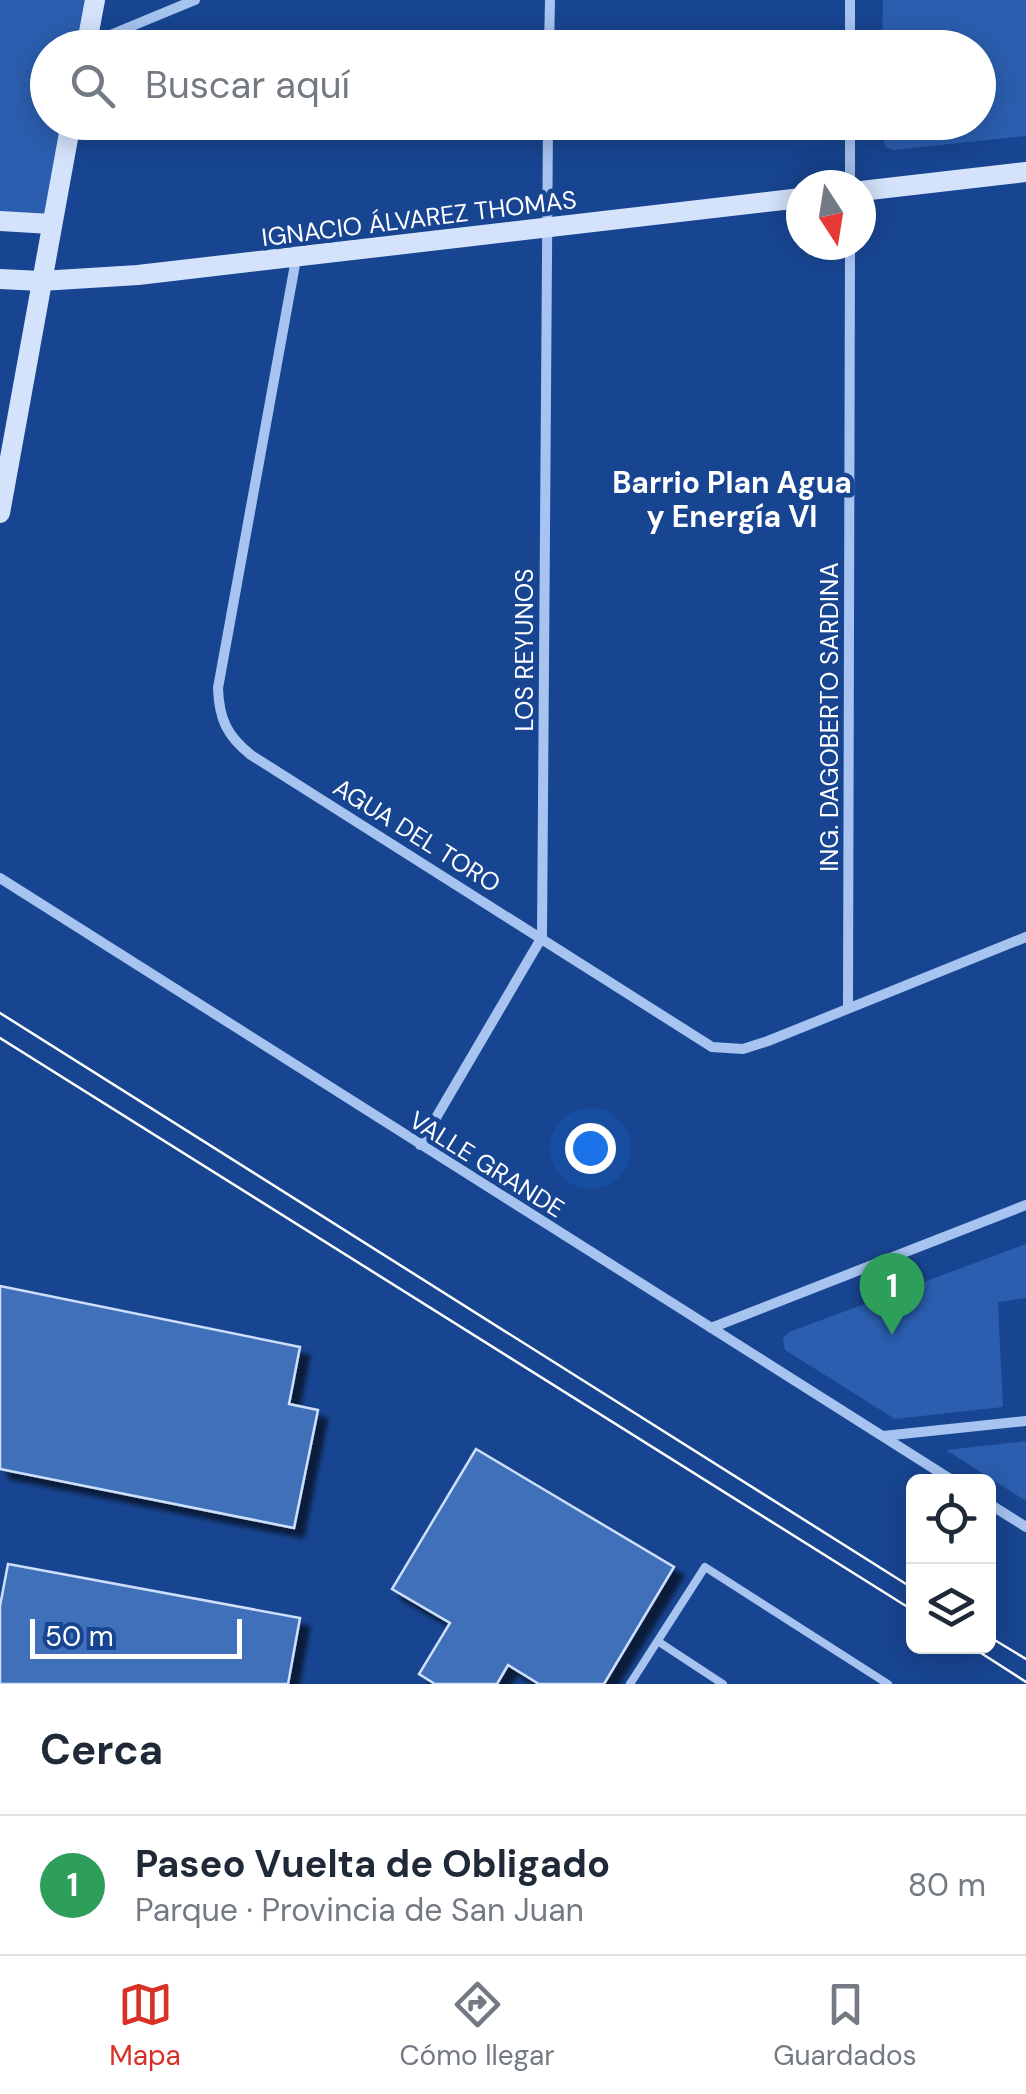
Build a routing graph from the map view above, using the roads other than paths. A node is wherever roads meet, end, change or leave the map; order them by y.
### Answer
1 (95, 0) edge
2 (195, 0) edge
3 (550, 0) edge
4 (850, 0) edge
5 (89, 30) edge
6 (124, 30) edge
7 (549, 30) edge
8 (850, 30) edge
9 (67, 140) edge
10 (548, 140) edge
11 (850, 140) edge
12 (850, 170) edge
13 (1026, 172) edge
14 (876, 189) edge
15 (786, 200) edge
16 (0, 220) edge
17 (51, 224) junction
18 (546, 228) junction
19 (296, 259) junction
20 (850, 260) edge
21 (0, 279) edge
22 (42, 281) junction
23 (0, 513) edge
24 (0, 878) edge
25 (1026, 936) edge
26 (542, 937) junction
27 (848, 1008) junction
28 (420, 1145) junction
29 (1026, 1205) edge
30 (711, 1328) junction
31 (1026, 1421) edge
32 (883, 1436) junction
33 (942, 1474) edge
34 (996, 1508) edge
35 (1026, 1527) edge
36 (660, 1642) junction
37 (630, 1684) edge
38 (723, 1684) edge
39 (888, 1684) edge

1 - 5 street
2 - 6 street
3 - 7 street
4 - 8 street
9 - 17 street
10 - 18 street, LOS REYUNOS
11 - 12 street
13 - 14 street
15 - 18 street, IGNACIO ÁLVAREZ THOMAS
16 - 17 street
17 - 22 street
18 - 19 street, IGNACIO ÁLVAREZ THOMAS
18 - 26 street, LOS REYUNOS
19 - 22 street, IGNACIO ÁLVAREZ THOMAS
19 - 26 street, AGUA DEL TORO
20 - 27 street, ING. DAGOBERTO SARDINA
21 - 22 street, IGNACIO ÁLVAREZ THOMAS
22 - 23 street
24 - 28 street, VALLE GRANDE
25 - 27 street, AGUA DEL TORO
26 - 27 street, AGUA DEL TORO
26 - 28 street
28 - 30 street, VALLE GRANDE
29 - 30 street
30 - 32 street, VALLE GRANDE
31 - 32 street
32 - 33 street, VALLE GRANDE
34 - 35 street
36 - 37 lane
36 - 38 lane
36 - 39 lane

